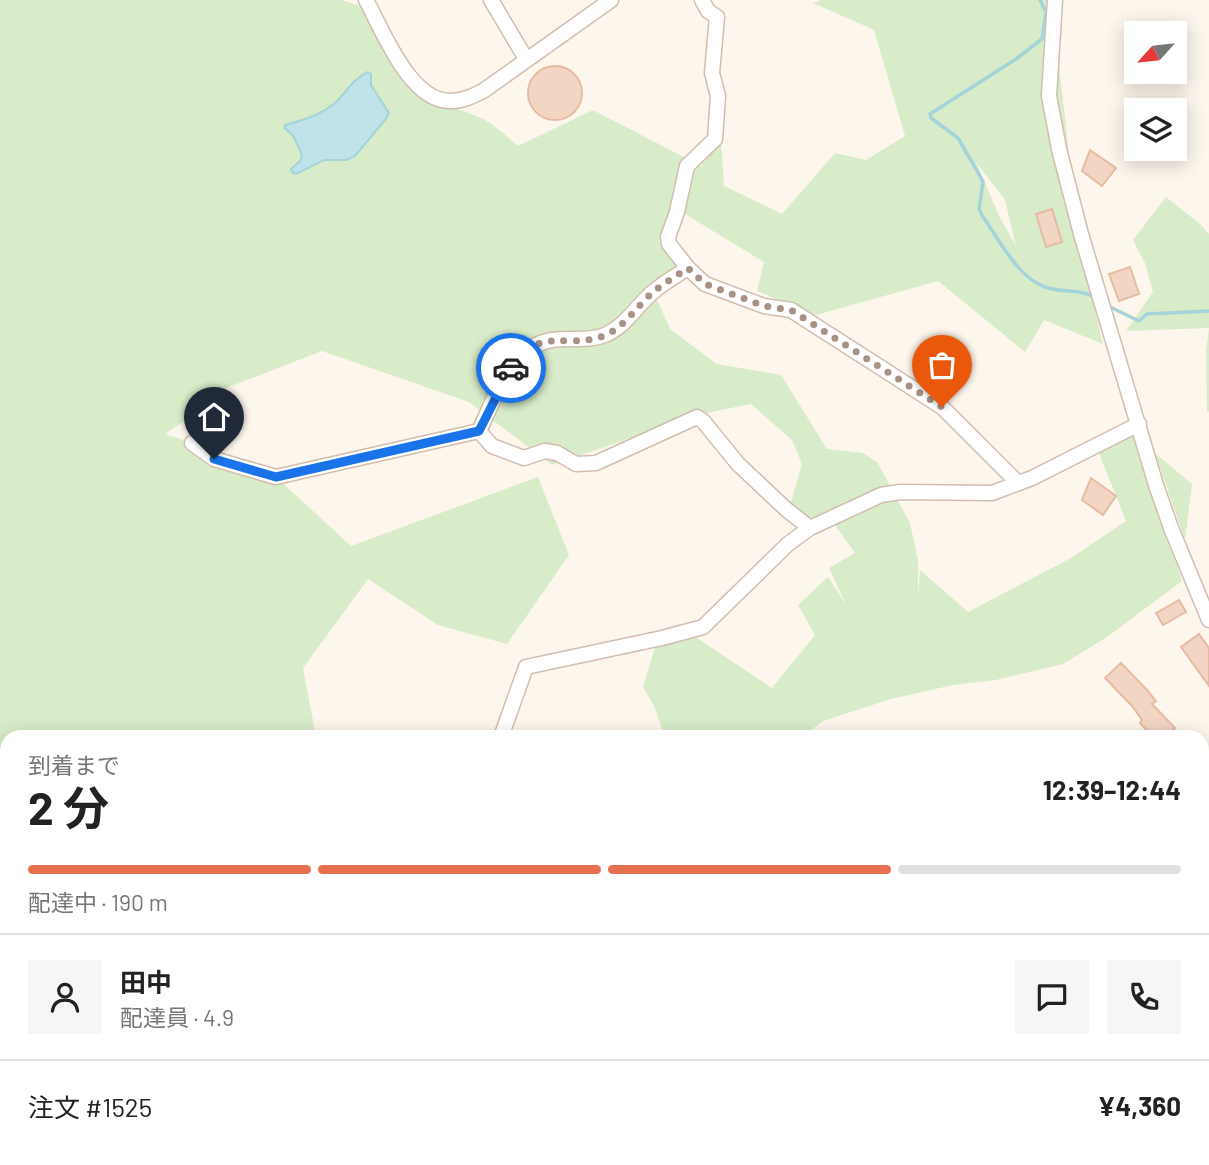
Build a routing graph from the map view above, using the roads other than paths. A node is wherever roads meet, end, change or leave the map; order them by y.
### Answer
1 (366, 0) edge
2 (491, 0) edge
3 (610, 0) edge
4 (702, 0) edge
5 (1055, 0) edge
6 (526, 59) junction
7 (688, 268) junction
8 (1139, 424) junction
9 (479, 431) junction
10 (192, 443) dead end
11 (1018, 483) junction
12 (810, 528) junction
13 (1209, 620) edge
14 (504, 730) edge

1 - 6 street
2 - 6 street
3 - 6 street
4 - 7 street
5 - 8 street
7 - 9 street
7 - 11 street
8 - 11 street
8 - 13 street
9 - 10 street
9 - 12 street
11 - 12 street
12 - 14 street

